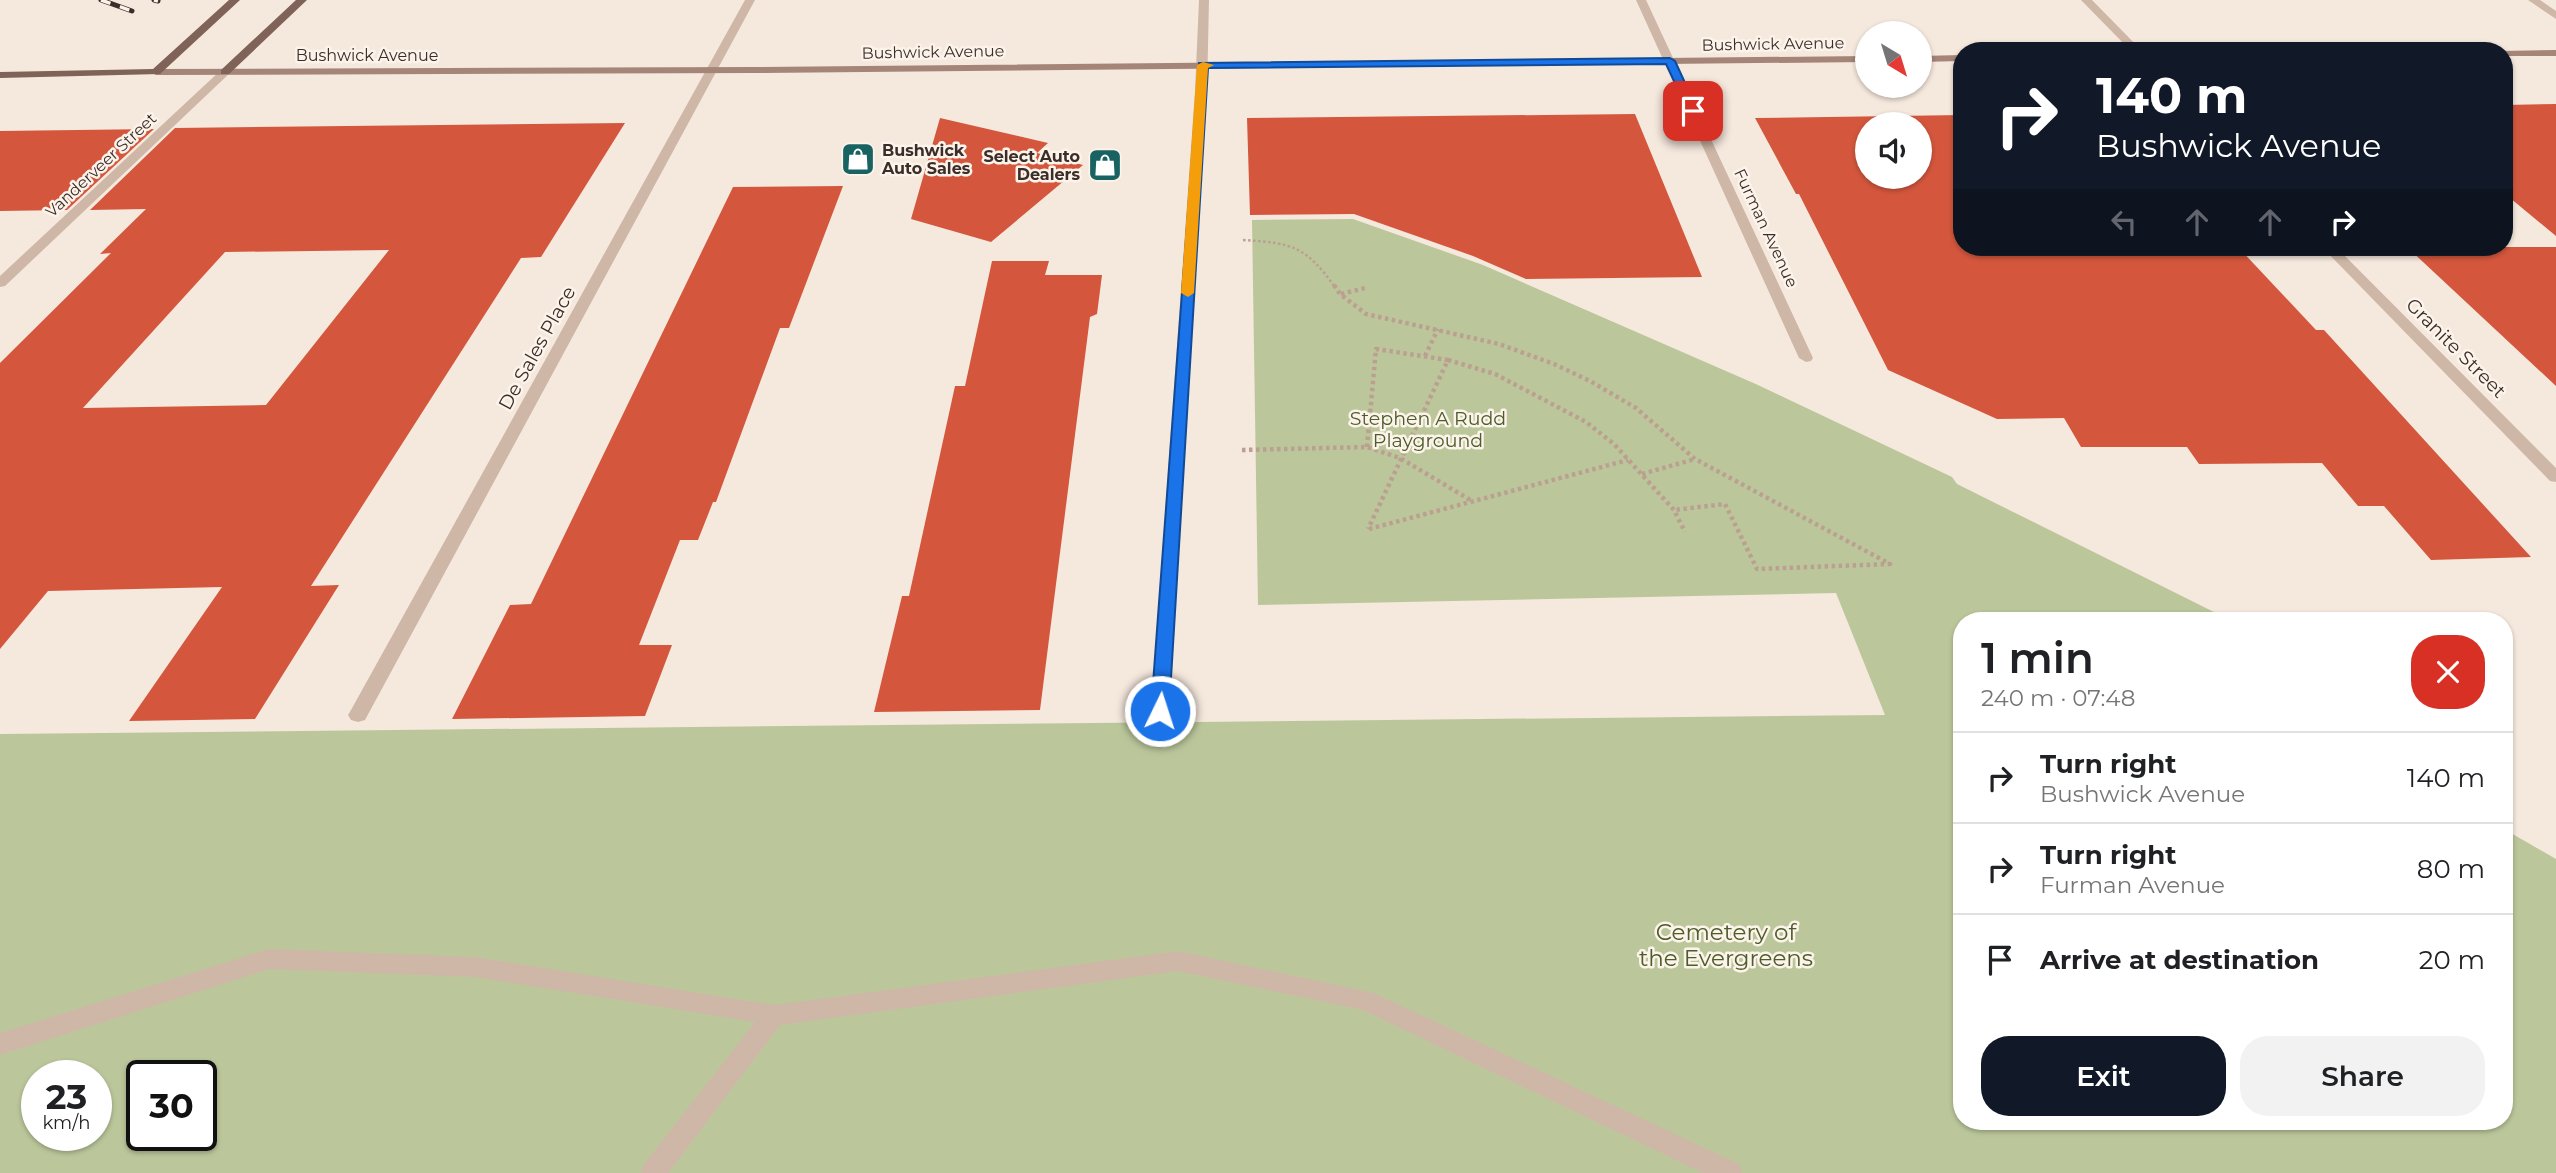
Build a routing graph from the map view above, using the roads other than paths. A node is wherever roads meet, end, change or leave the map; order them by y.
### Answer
1 (302, 0) edge
2 (750, 0) edge
3 (1203, 0) edge
4 (1641, 0) edge
5 (2087, 0) edge
6 (2533, 0) edge
7 (231, 1) edge
8 (2556, 16) edge
9 (2128, 42) edge
10 (2513, 53) edge
11 (2556, 53) edge
12 (1953, 58) edge
13 (1855, 59) edge
14 (1932, 59) edge
15 (1670, 61) junction
16 (1203, 65) junction
17 (712, 70) junction
18 (156, 72) junction
19 (225, 72) junction
20 (0, 75) edge
21 (2338, 256) edge
22 (0, 283) edge
23 (1806, 358) dead end
24 (2556, 477) edge
25 (1160, 711) dead end
26 (358, 715) dead end
27 (774, 1015) junction
28 (0, 1044) edge
29 (653, 1173) edge
30 (1730, 1173) edge

1 - 19 main road
2 - 17 street, De Sales Place
3 - 16 street
4 - 15 street, Furman Avenue
5 - 9 street
6 - 8 street
7 - 18 main road
10 - 11 main road
12 - 14 main road
13 - 15 main road, Bushwick Avenue
15 - 16 main road, Bushwick Avenue
15 - 23 street, Furman Avenue
16 - 17 main road, Bushwick Avenue
16 - 25 street
17 - 19 main road, Bushwick Avenue
17 - 26 street, De Sales Place
18 - 19 main road, Bushwick Avenue
18 - 20 main road, Bushwick Avenue
19 - 22 street, Vanderveer Street
21 - 24 street, Granite Street
27 - 28 street
27 - 29 street
27 - 30 street

